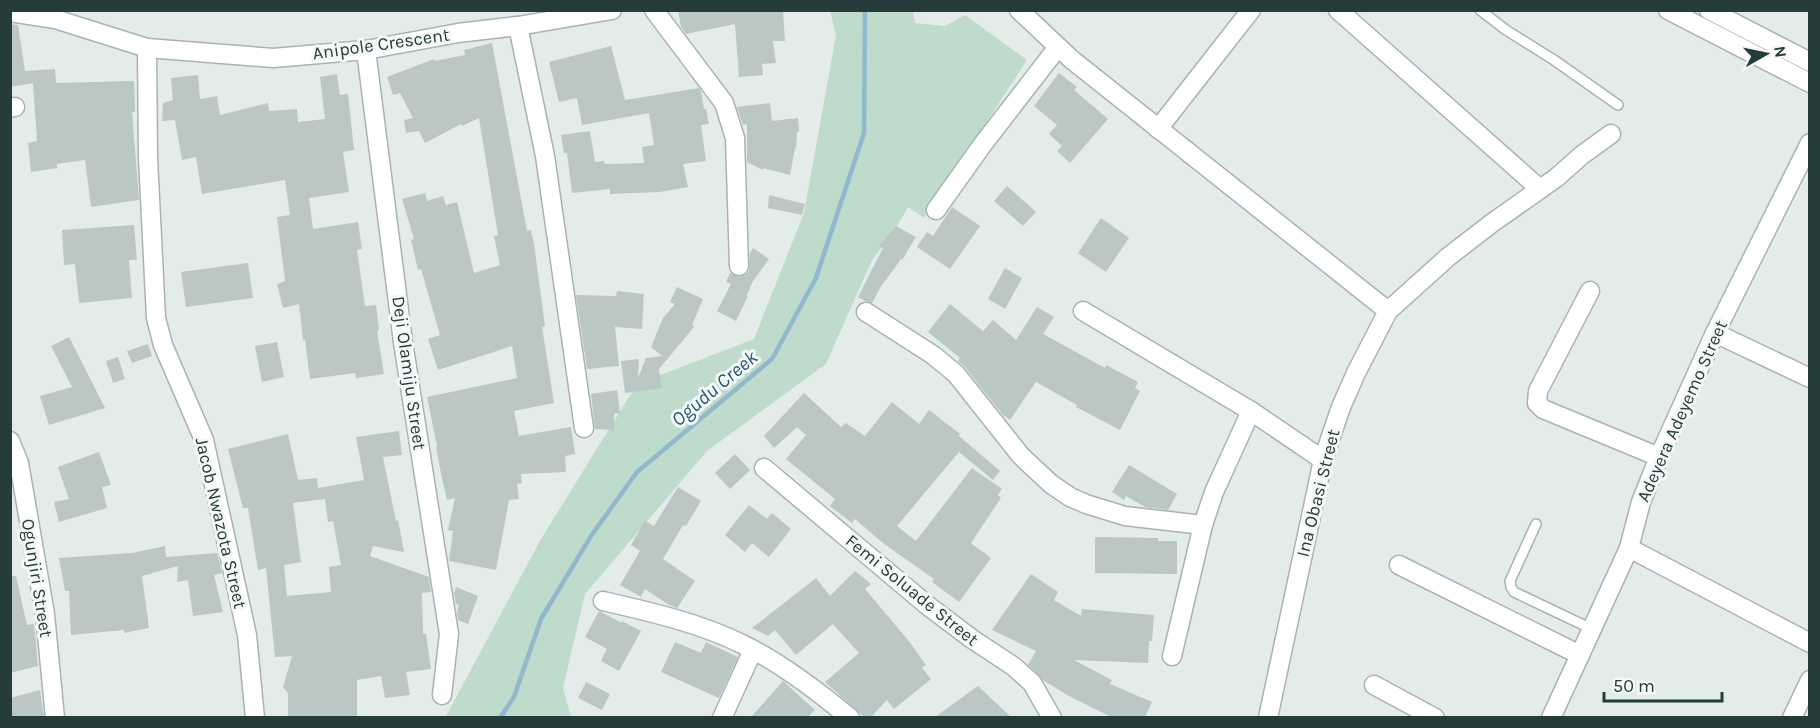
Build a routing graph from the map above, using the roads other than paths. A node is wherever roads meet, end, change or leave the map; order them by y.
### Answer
1 (612, 10) edge
2 (654, 10) edge
3 (1019, 10) edge
4 (1251, 10) edge
5 (1338, 10) edge
6 (1480, 10) edge
7 (1668, 10) edge
8 (1709, 10) edge
9 (10, 12) edge
10 (56, 15) edge
11 (518, 26) junction
12 (1058, 47) junction
13 (147, 48) junction
14 (366, 50) junction
15 (1809, 62) edge
16 (1809, 83) edge
17 (1618, 105) dead end
18 (1158, 129) junction
19 (1611, 134) dead end
20 (1809, 143) edge
21 (1540, 189) junction
22 (936, 210) dead end
23 (739, 266) dead end
24 (1590, 291) dead end
25 (1083, 311) dead end
26 (1388, 311) junction
27 (866, 312) dead end
28 (1715, 333) junction
29 (1809, 378) edge
30 (1251, 411) junction
31 (584, 428) dead end
32 (10, 441) edge
33 (1659, 457) junction
34 (1323, 460) junction
35 (764, 468) dead end
36 (1536, 524) dead end
37 (1203, 525) junction
38 (1629, 548) junction
39 (1399, 566) dead end
40 (603, 601) dead end
41 (1592, 629) junction
42 (1809, 643) edge
43 (753, 650) junction
44 (1580, 655) junction
45 (1172, 656) dead end
46 (1809, 680) edge
47 (1374, 686) dead end
48 (442, 695) dead end
49 (839, 714) edge
50 (55, 717) edge
51 (255, 717) edge
52 (722, 717) edge
53 (1052, 717) edge
54 (1268, 717) edge
55 (1435, 717) edge
56 (1551, 717) edge
57 (1792, 717) edge

1 - 11 street, Anipole Crescent
2 - 23 street
3 - 12 street
4 - 18 street
5 - 21 street
6 - 17 lane
7 - 16 street
8 - 15 street
9 - 10 street, Anipole Crescent
10 - 13 street, Anipole Crescent
11 - 14 street, Anipole Crescent
11 - 31 street
12 - 18 street
12 - 22 street
13 - 14 street, Anipole Crescent
13 - 51 street, Jacob Nwazota Street
14 - 48 street, Deji Olamiju Street
18 - 26 street
19 - 21 street, Ina Obasi Street
20 - 28 street, Adeyera Adeyemo Street
21 - 26 street, Ina Obasi Street
24 - 33 street
25 - 30 street
26 - 34 street, Ina Obasi Street
27 - 37 street
28 - 29 street
28 - 33 street, Adeyera Adeyemo Street
30 - 34 street
30 - 37 street
32 - 50 street, Ogunjiri Street
33 - 38 street, Adeyera Adeyemo Street
34 - 54 street, Ina Obasi Street
35 - 53 street, Femi Soluade Street
36 - 41 lane
37 - 45 street
38 - 41 street, Adeyera Adeyemo Street
38 - 42 street
39 - 44 street
40 - 43 street
41 - 44 street, Adeyera Adeyemo Street
43 - 49 street
43 - 52 street
44 - 56 street, Adeyera Adeyemo Street
46 - 57 street
47 - 55 street

